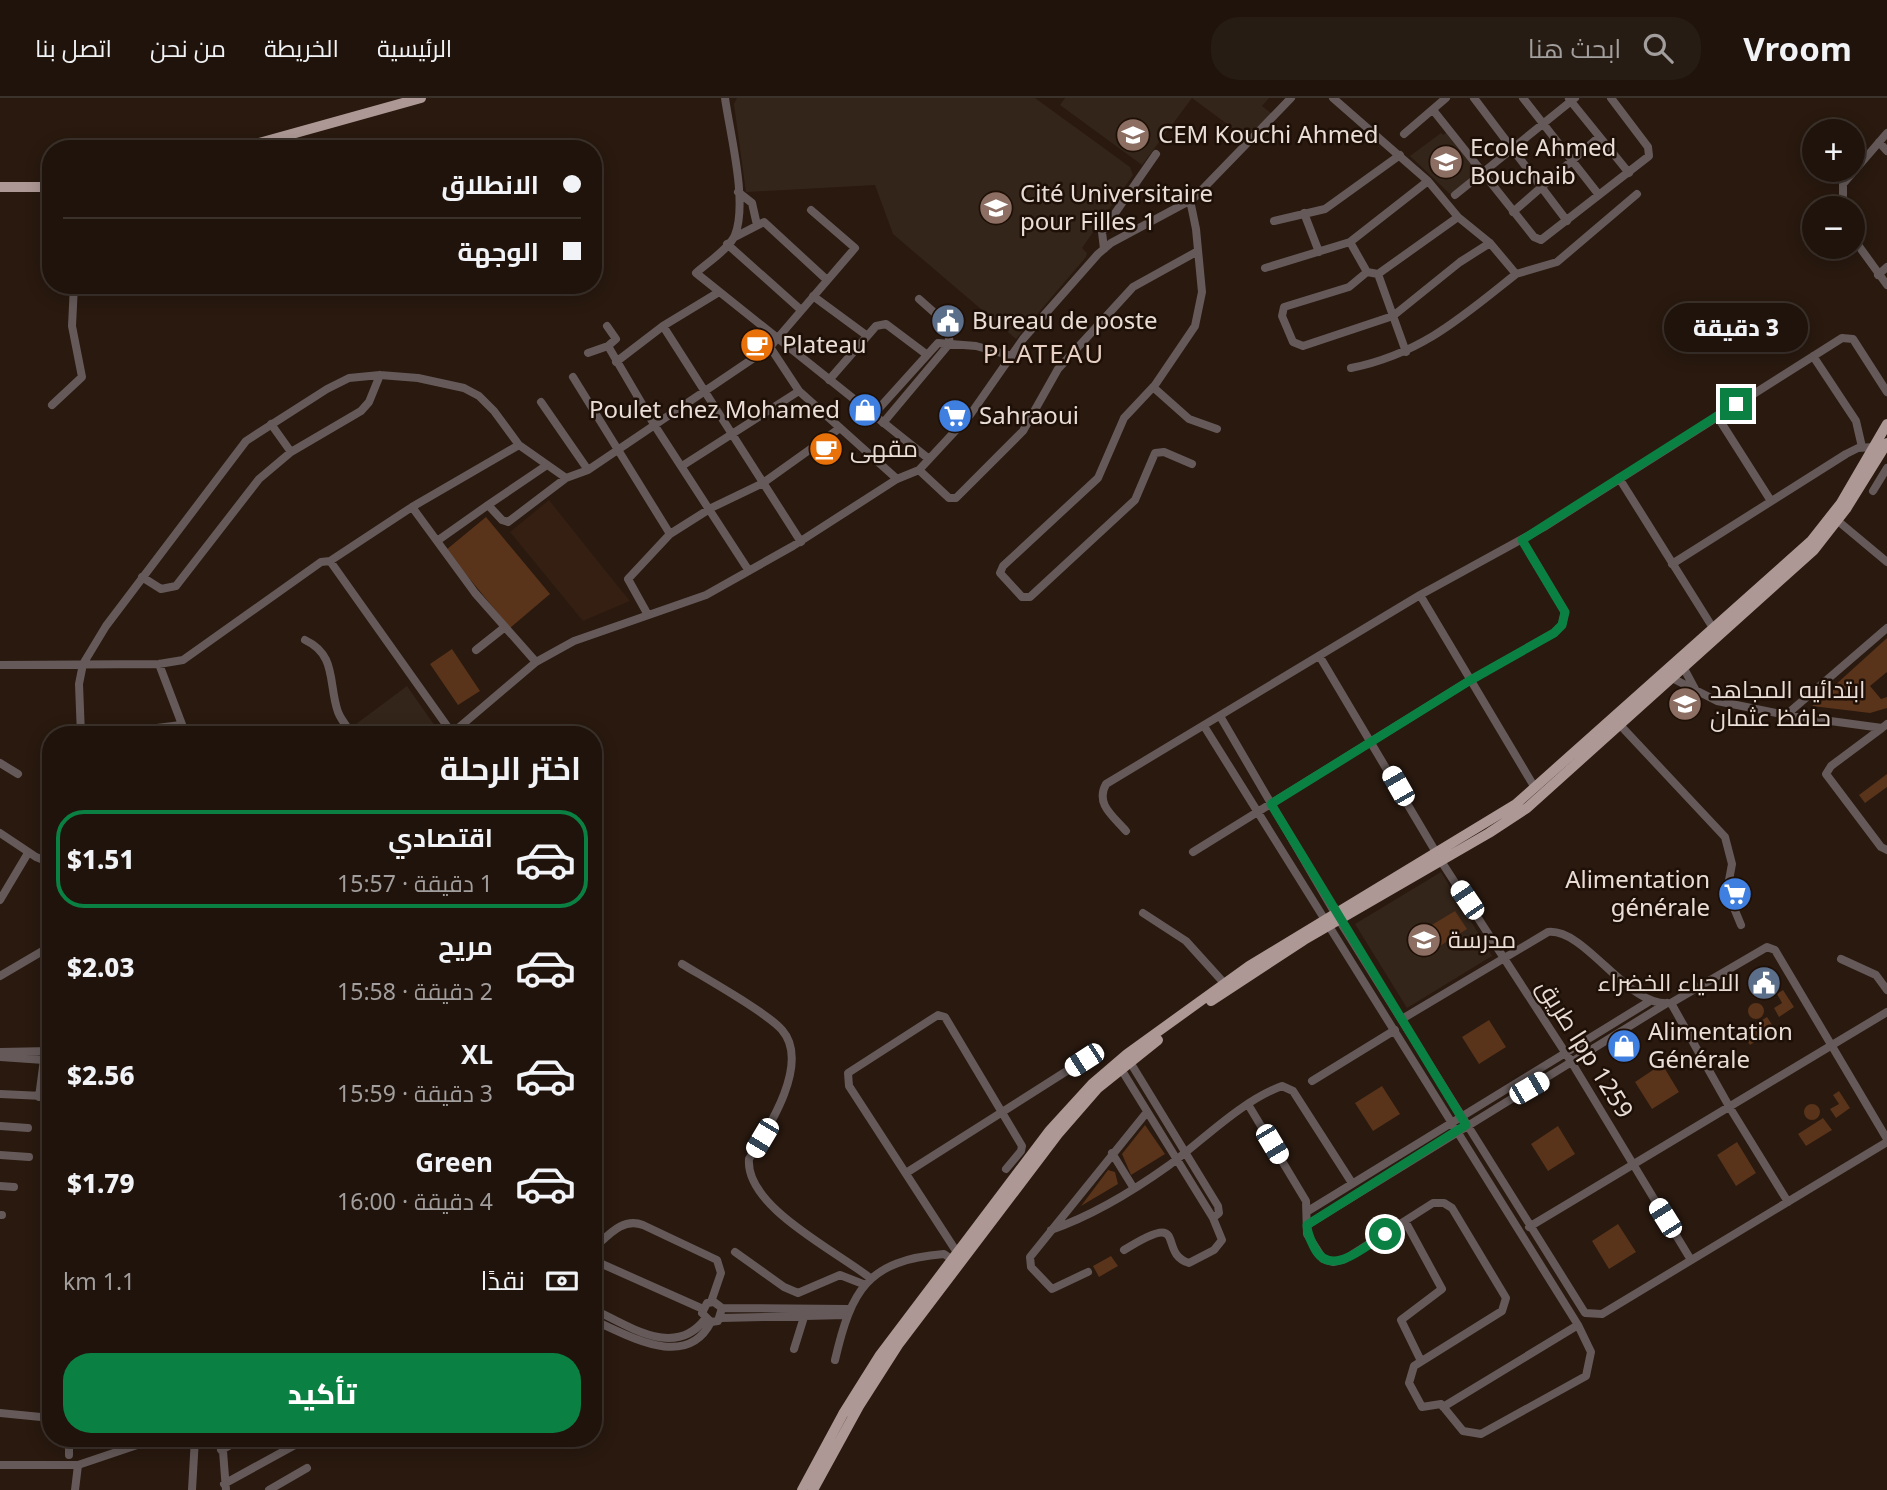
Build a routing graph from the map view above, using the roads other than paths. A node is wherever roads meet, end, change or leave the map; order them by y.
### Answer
1 (421, 98) edge
2 (725, 98) edge
3 (1292, 98) edge
4 (1333, 98) edge
5 (1446, 98) edge
6 (1474, 98) edge
7 (1523, 98) edge
8 (1611, 98) edge
9 (1571, 99) edge
10 (1433, 110) junction
11 (1544, 122) junction
12 (1887, 133) edge
13 (1405, 134) dead end
14 (1599, 136) junction
15 (270, 140) edge
16 (1879, 142) junction
17 (1513, 149) junction
18 (1887, 151) edge
19 (1156, 154) dead end
20 (1399, 155) junction
21 (1573, 161) junction
22 (1483, 173) junction
23 (1629, 173) junction
24 (1428, 181) junction
25 (1542, 186) junction
26 (0, 187) edge
27 (42, 187) edge
28 (738, 192) junction
29 (1637, 194) dead end
30 (1455, 195) dead end
31 (1599, 195) junction
32 (1843, 196) edge
33 (1190, 200) junction
34 (811, 210) dead end
35 (1513, 212) junction
36 (1304, 213) junction
37 (1458, 216) junction
38 (1274, 221) dead end
39 (1567, 221) junction
40 (757, 225) junction
41 (735, 237) junction
42 (1350, 242) junction
43 (727, 243) junction
44 (1490, 243) junction
45 (1104, 249) junction
46 (1198, 251) junction
47 (1319, 252) junction
48 (1865, 256) edge
49 (1887, 267) edge
50 (1265, 268) dead end
51 (1367, 272) junction
52 (1378, 274) junction
53 (1516, 274) junction
54 (1878, 275) junction
55 (827, 280) junction
56 (1887, 285) edge
57 (719, 292) junction
58 (74, 294) edge
59 (813, 296) junction
60 (919, 299) dead end
61 (801, 310) junction
62 (1394, 316) junction
63 (607, 326) dead end
64 (663, 326) junction
65 (866, 335) junction
66 (777, 339) junction
67 (950, 343) junction
68 (608, 346) junction
69 (770, 347) junction
70 (1406, 352) junction
71 (588, 353) dead end
72 (926, 354) junction
73 (1012, 356) junction
74 (1814, 356) junction
75 (616, 362) junction
76 (1351, 368) dead end
77 (380, 375) junction
78 (573, 377) dead end
79 (829, 380) junction
80 (1153, 387) junction
81 (799, 391) junction
82 (704, 393) junction
83 (1887, 393) edge
84 (541, 402) dead end
85 (52, 405) dead end
86 (873, 415) junction
87 (1717, 416) junction
88 (271, 424) junction
89 (883, 424) junction
90 (1887, 424) edge
91 (655, 426) junction
92 (840, 428) junction
93 (1217, 429) dead end
94 (732, 436) junction
95 (1887, 443) edge
96 (519, 445) junction
97 (1868, 447) junction
98 (618, 451) junction
99 (291, 452) junction
100 (929, 459) junction
101 (1192, 464) dead end
102 (547, 465) junction
103 (682, 466) junction
104 (1887, 468) edge
105 (588, 470) junction
106 (919, 470) junction
107 (566, 478) junction
108 (1619, 478) junction
109 (897, 480) junction
110 (763, 483) junction
111 (1873, 491) dead end
112 (1771, 501) junction
113 (488, 505) junction
114 (412, 508) junction
115 (711, 508) junction
116 (1838, 521) junction
117 (670, 534) junction
118 (1522, 540) junction
119 (437, 541) junction
120 (801, 542) junction
121 (330, 561) junction
122 (1887, 562) edge
123 (1672, 564) junction
124 (749, 571) junction
125 (142, 577) junction
126 (1420, 595) junction
127 (648, 615) junction
128 (505, 627) junction
129 (1713, 628) junction
130 (1887, 628) edge
131 (305, 640) dead end
132 (476, 650) dead end
133 (1320, 657) junction
134 (536, 662) junction
135 (1680, 663) junction
136 (83, 664) junction
137 (159, 664) junction
138 (0, 665) edge
139 (1668, 676) junction
140 (1469, 681) junction
141 (1696, 691) junction
142 (1786, 715) junction
143 (1220, 716) junction
144 (181, 725) joint
145 (1620, 725) junction
146 (81, 726) edge
147 (173, 726) edge
148 (347, 726) edge
149 (445, 726) edge
150 (461, 726) edge
151 (1204, 726) junction
152 (1885, 726) edge
153 (1372, 741) junction
154 (0, 764) edge
155 (18, 774) dead end
156 (1535, 788) junction
157 (1271, 804) junction
158 (1258, 813) junction
159 (1126, 831) dead end
160 (0, 833) edge
161 (1887, 849) edge
162 (1193, 852) dead end
163 (28, 853) junction
164 (1439, 857) junction
165 (42, 859) edge
166 (0, 900) edge
167 (1143, 913) dead end
168 (1331, 919) junction
169 (1741, 925) dead end
170 (42, 951) edge
171 (1505, 957) junction
172 (1841, 959) dead end
173 (682, 964) dead end
174 (0, 976) edge
175 (1224, 983) junction
176 (1887, 990) edge
177 (1650, 1000) junction
178 (1669, 1003) junction
179 (1887, 1012) edge
180 (1402, 1019) junction
181 (1395, 1030) junction
182 (1831, 1044) junction
183 (0, 1052) edge
184 (1565, 1053) junction
185 (42, 1055) edge
186 (42, 1055) edge
187 (0, 1057) edge
188 (1084, 1060) dead end
189 (1572, 1063) junction
190 (1126, 1065) junction
191 (42, 1081) edge
192 (1312, 1081) dead end
193 (0, 1094) edge
194 (42, 1096) edge
195 (39, 1097) junction
196 (1249, 1106) junction
197 (1730, 1108) junction
198 (1147, 1111) junction
199 (1002, 1112) junction
200 (1461, 1116) junction
201 (1452, 1122) junction
202 (1466, 1125) junction
203 (0, 1126) edge
204 (28, 1128) dead end
205 (1458, 1130) junction
206 (1887, 1141) edge
207 (1187, 1150) junction
208 (1112, 1153) junction
209 (0, 1155) edge
210 (29, 1157) dead end
211 (1176, 1159) junction
212 (1633, 1165) junction
213 (1006, 1169) dead end
214 (906, 1173) junction
215 (1352, 1183) junction
216 (0, 1186) edge
217 (14, 1187) dead end
218 (1133, 1187) junction
219 (1788, 1202) junction
220 (1308, 1211) junction
221 (1213, 1218) junction
222 (1405, 1221) junction
223 (1307, 1225) junction
224 (1529, 1227) junction
225 (1051, 1230) junction
226 (602, 1241) edge
227 (1124, 1250) dead end
228 (735, 1252) dead end
229 (955, 1257) junction
230 (1691, 1260) junction
231 (602, 1264) edge
232 (1088, 1272) dead end
233 (867, 1281) junction
234 (711, 1302) junction
235 (722, 1308) junction
236 (703, 1309) junction
237 (848, 1312) junction
238 (773, 1313) junction
239 (602, 1314) edge
240 (804, 1317) junction
241 (721, 1318) junction
242 (708, 1321) junction
243 (602, 1323) edge
244 (1578, 1325) junction
245 (641, 1336) junction
246 (794, 1349) dead end
247 (835, 1360) dead end
248 (1421, 1361) junction
249 (1444, 1407) junction
250 (0, 1413) edge
251 (42, 1417) edge
252 (69, 1447) edge
253 (131, 1447) edge
254 (194, 1447) edge
255 (221, 1447) edge
256 (226, 1447) edge
257 (293, 1447) edge
258 (221, 1450) junction
259 (69, 1455) dead end
260 (0, 1465) edge
261 (78, 1465) junction
262 (307, 1468) dead end
263 (225, 1487) edge
264 (75, 1490) edge
265 (192, 1490) edge
266 (269, 1490) edge
267 (803, 1490) edge
268 (813, 1490) edge

1 - 15 main road
2 - 28 street
3 - 33 street
4 - 20 street
5 - 10 street
6 - 17 street
7 - 11 street
8 - 23 street
9 - 11 street
9 - 14 street
10 - 13 street
10 - 22 street
11 - 17 street
11 - 21 street
12 - 16 street
14 - 21 street
14 - 23 street
16 - 18 street
16 - 32 street
17 - 22 street
17 - 25 street
19 - 45 street
20 - 24 street
20 - 36 street
21 - 25 street
21 - 31 street
22 - 30 street
22 - 35 street
23 - 31 street
24 - 37 street
24 - 42 street
25 - 35 street
25 - 39 street
26 - 27 main road
28 - 40 street
28 - 41 street
29 - 53 street
31 - 39 street
33 - 45 street
33 - 46 street
34 - 55 street
35 - 39 street
36 - 38 street
36 - 47 street
37 - 44 street
37 - 52 street
40 - 41 street
40 - 55 street
41 - 43 street
42 - 47 street
42 - 51 street
43 - 57 street
43 - 61 street
44 - 53 street
44 - 62 street
45 - 73 street
46 - 80 street
46 - 106 street
47 - 50 street
48 - 54 street
49 - 54 street
51 - 52 street
51 - 62 street
52 - 62 street
53 - 70 street
54 - 56 street
55 - 59 street
57 - 64 street
57 - 66 street
58 - 85 street
59 - 61 street
59 - 65 street
60 - 67 street
61 - 66 street
62 - 70 street
63 - 68 street
64 - 75 street
64 - 82 street
65 - 72 street
65 - 79 street
66 - 69 street
66 - 79 street
67 - 72 street
67 - 73 street
67 - 89 street
68 - 71 street
68 - 75 street
69 - 81 street
69 - 82 street
70 - 76 street
72 - 86 street
73 - 100 street
74 - 83 street
74 - 87 street
74 - 97 street
75 - 91 street
77 - 88 street
77 - 96 street
77 - 99 street
78 - 98 street
79 - 86 street
80 - 93 street
80 - 101 street
81 - 92 street
81 - 94 street
82 - 91 street
82 - 94 street
84 - 105 street
86 - 89 street
87 - 108 street
87 - 112 street
88 - 99 street
88 - 125 street
89 - 100 street
90 - 97 main road
91 - 98 street
91 - 103 street
92 - 109 street
92 - 110 street
94 - 103 street
94 - 110 street
95 - 116 main road
96 - 102 street
96 - 114 street
97 - 112 street
97 - 129 main road
98 - 105 street
98 - 117 street
99 - 125 street
100 - 106 street
102 - 107 street
102 - 113 street
103 - 115 street
104 - 111 street
105 - 107 street
106 - 109 street
107 - 113 street
108 - 118 street
108 - 123 street
109 - 120 street
110 - 115 street
110 - 120 street
112 - 123 street
113 - 119 street
114 - 119 street
114 - 121 street
115 - 117 street
115 - 124 street
116 - 122 street
116 - 135 main road
117 - 127 street
118 - 126 street
118 - 140 street
119 - 128 street
120 - 124 street
121 - 137 street
121 - 149 street
123 - 129 street
124 - 127 street
125 - 136 street
126 - 133 street
126 - 140 street
127 - 134 street
128 - 132 street
128 - 134 street
129 - 135 main road
130 - 142 street
131 - 148 street
133 - 143 street
133 - 153 street, طريق lpp 1259
134 - 150 street
135 - 139 main road
135 - 141 street
136 - 137 street
136 - 138 street
136 - 146 street
137 - 144 street
139 - 141 street
139 - 145 main road
139 - 156 main road
140 - 153 street
140 - 156 street
141 - 142 street
142 - 152 street
143 - 151 street
143 - 157 street
144 - 147 street
145 - 164 main road
145 - 169 street
151 - 158 street
151 - 159 street
152 - 161 street
153 - 157 street
153 - 164 street, طريق lpp 1259
154 - 155 street
156 - 164 main road
157 - 158 street
157 - 168 street
158 - 162 street
158 - 168 street
160 - 163 street
163 - 165 street
163 - 166 street
164 - 168 main road
164 - 171 street, طريق lpp 1259
167 - 175 street
168 - 175 main road
168 - 180 street
168 - 181 street
168 - 190 main road
170 - 174 street
171 - 177 street
171 - 180 street
171 - 184 street, طريق lpp 1259
172 - 176 street
173 - 233 street
175 - 229 main road
177 - 178 street
177 - 184 street
178 - 182 street
178 - 189 street
178 - 197 street
179 - 182 street
180 - 200 street
181 - 192 street
181 - 201 street
182 - 197 street
182 - 206 street
183 - 185 street
184 - 189 street, طريق lpp 1259
184 - 200 street
186 - 187 street
188 - 199 street
189 - 202 street
189 - 212 street, طريق lpp 1259
190 - 198 street
190 - 207 street
190 - 268 main road
191 - 195 street
193 - 195 street
194 - 195 street
196 - 207 street
196 - 215 street
196 - 220 street
197 - 212 street
197 - 219 street
198 - 208 street
198 - 211 street
199 - 213 street
199 - 214 street
199 - 214 street
200 - 201 street
200 - 202 street
201 - 205 street
201 - 215 street
202 - 205 street
202 - 224 street
203 - 204 street
205 - 223 street
205 - 244 street
206 - 219 street
207 - 211 street
207 - 221 street
208 - 218 street
208 - 225 street
209 - 210 street
211 - 218 street
211 - 221 street
212 - 224 street
212 - 230 street, طريق lpp 1259
214 - 229 street
215 - 220 street
216 - 217 street
218 - 225 street
219 - 230 street
220 - 223 street
221 - 227 street
222 - 223 street
222 - 248 street
222 - 248 street
224 - 230 street
225 - 232 street
226 - 234 street
228 - 233 street
229 - 233 street
229 - 267 main road
231 - 236 street
233 - 237 street
234 - 235 street
234 - 236 street
235 - 238 street
235 - 241 street
236 - 242 street
237 - 238 street
237 - 240 street
237 - 247 street
238 - 240 street
238 - 241 street
239 - 245 street
240 - 246 street
241 - 242 street
242 - 245 street
243 - 245 street
244 - 249 street
244 - 249 street
248 - 249 street
250 - 251 street
252 - 259 street
253 - 261 street
254 - 265 street
255 - 258 street
256 - 258 street
257 - 263 street
258 - 263 street
260 - 261 street
261 - 264 street
262 - 266 street

